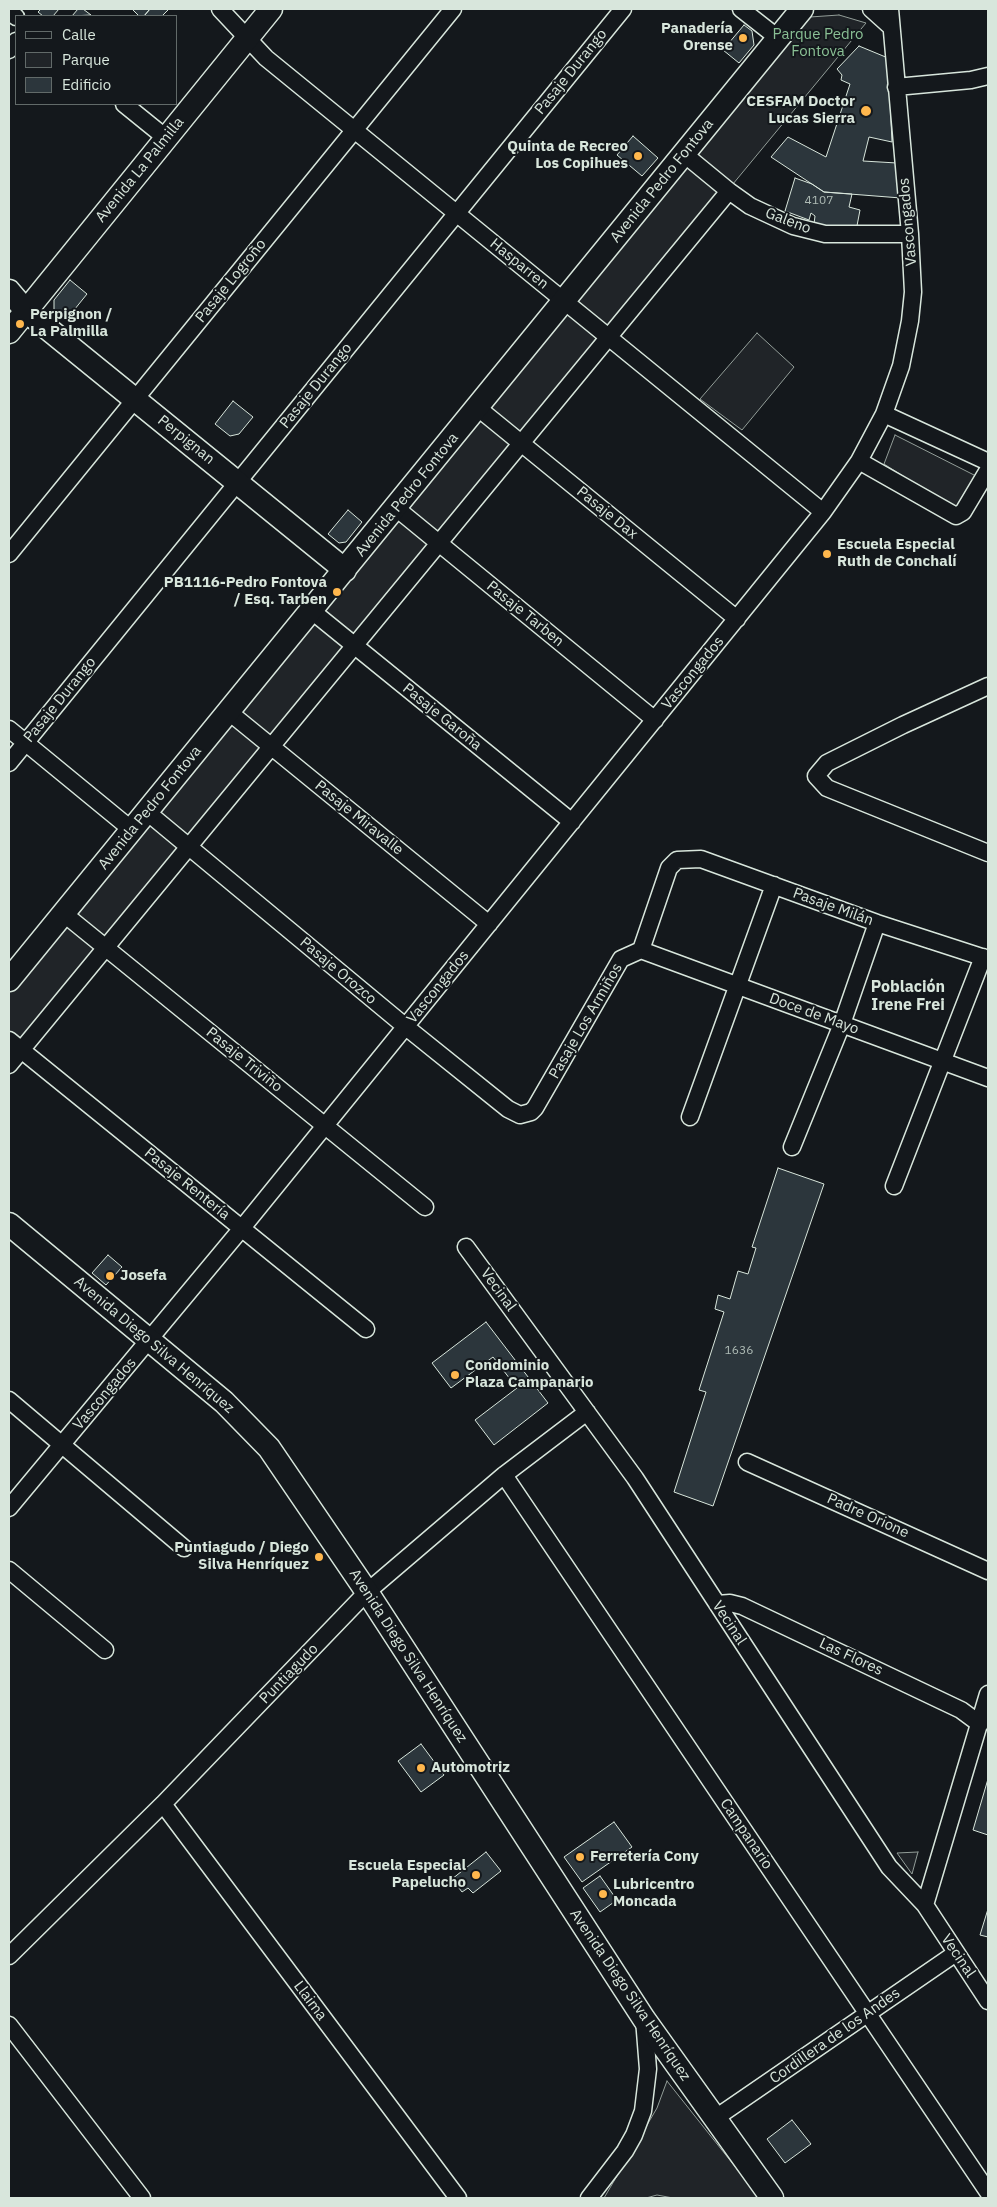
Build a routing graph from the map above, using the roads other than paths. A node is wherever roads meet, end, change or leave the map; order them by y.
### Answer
1 (220, 9) edge
2 (271, 9) edge
3 (453, 9) edge
4 (623, 9) edge
5 (742, 9) edge
6 (802, 9) edge
7 (871, 9) edge
8 (890, 9) edge
9 (891, 27) junction
10 (248, 37) junction
11 (778, 38) junction
12 (988, 76) edge
13 (896, 87) junction
14 (125, 105) edge
15 (354, 130) junction
16 (166, 138) junction
17 (684, 154) junction
18 (729, 192) junction
19 (456, 213) junction
20 (910, 234) junction
21 (9, 291) edge
22 (564, 301) junction
23 (26, 311) junction
24 (9, 331) edge
25 (609, 338) junction
26 (135, 399) junction
27 (478, 408) junction
28 (884, 414) junction
29 (521, 443) junction
30 (859, 462) junction
31 (988, 464) edge
32 (988, 470) edge
33 (237, 482) junction
34 (396, 508) junction
35 (823, 512) junction
36 (439, 543) junction
37 (9, 554) edge
38 (346, 570) junction
39 (312, 611) junction
40 (737, 619) junction
41 (354, 646) junction
42 (988, 686) edge
43 (229, 712) junction
44 (655, 720) junction
45 (9, 729) edge
46 (25, 743) junction
47 (271, 746) junction
48 (9, 763) edge
49 (147, 812) junction
50 (572, 822) junction
51 (132, 830) junction
52 (188, 847) junction
53 (988, 853) edge
54 (774, 885) junction
55 (63, 913) junction
56 (877, 923) junction
57 (489, 924) junction
58 (105, 948) junction
59 (641, 950) junction
60 (986, 958) edge
61 (9, 980) edge
62 (738, 986) junction
63 (842, 1024) junction
64 (406, 1027) junction
65 (15, 1045) edge
66 (943, 1061) junction
67 (9, 1065) edge
68 (988, 1078) edge
69 (535, 1108) joint
70 (690, 1117) dead end
71 (325, 1126) junction
72 (792, 1147) dead end
73 (894, 1186) dead end
74 (425, 1207) dead end
75 (9, 1224) edge
76 (242, 1228) junction
77 (466, 1247) dead end
78 (366, 1329) dead end
79 (149, 1341) junction
80 (9, 1400) edge
81 (587, 1412) junction
82 (62, 1445) junction
83 (747, 1462) dead end
84 (504, 1475) junction
85 (9, 1508) edge
86 (184, 1548) dead end
87 (9, 1570) edge
88 (988, 1571) edge
89 (367, 1592) junction
90 (717, 1604) junction
91 (105, 1650) dead end
92 (988, 1694) edge
93 (980, 1724) junction
94 (163, 1804) junction
95 (925, 1905) junction
96 (956, 1953) junction
97 (9, 1956) edge
98 (988, 2001) edge
99 (868, 2013) junction
100 (644, 2019) junction
101 (9, 2025) edge
102 (714, 2119) junction
103 (988, 2192) edge
104 (142, 2198) edge
105 (458, 2198) edge
106 (589, 2198) edge
107 (772, 2198) edge

1 - 10 street, Hasparren
2 - 10 main road, Avenida La Palmilla
3 - 15 street, Pasaje Logroño
4 - 19 street, Pasaje Durango
5 - 11 street
6 - 11 main road, Avenida Pedro Fontova
7 - 9 street
8 - 9 street, Vascongados
9 - 13 street, Vascongados
10 - 15 street, Hasparren
10 - 16 main road, Avenida La Palmilla
11 - 17 main road, Avenida Pedro Fontova
12 - 13 street
13 - 20 street, Vascongados
14 - 16 street
15 - 19 street, Hasparren
15 - 26 street, Pasaje Logroño
16 - 23 main road, Avenida La Palmilla
17 - 18 street, Galeno
17 - 22 main road, Avenida Pedro Fontova
18 - 20 street, Galeno
18 - 25 street
19 - 22 street, Hasparren
19 - 33 street, Pasaje Durango
20 - 28 street, Vascongados
21 - 23 main road, Perpignan
22 - 25 street, Hasparren
22 - 27 main road, Avenida Pedro Fontova
23 - 24 main road, Avenida La Palmilla
23 - 26 main road, Perpignan
25 - 29 street
25 - 35 street, Hasparren
26 - 33 main road, Perpignan
26 - 37 street, Pasaje Logroño
27 - 29 street, Pasaje Dax
27 - 34 main road, Avenida Pedro Fontova
28 - 30 street, Vascongados
28 - 31 street
29 - 36 street
29 - 40 street, Pasaje Dax
30 - 32 street
30 - 35 street, Vascongados
33 - 38 main road, Perpignan
33 - 46 street, Pasaje Durango
34 - 36 street, Pasaje Tarben
34 - 38 main road, Avenida Pedro Fontova
35 - 40 street, Vascongados
36 - 41 street
36 - 44 street, Pasaje Tarben
38 - 39 main road, Avenida Pedro Fontova
39 - 41 street, Pasaje Garoña
39 - 43 main road, Avenida Pedro Fontova
40 - 44 street, Vascongados
41 - 47 street
41 - 50 street, Pasaje Garoña
42 - 53 street
43 - 47 street, Pasaje Miravalle
43 - 49 main road, Avenida Pedro Fontova
44 - 50 street, Vascongados
45 - 46 street
46 - 48 street, Pasaje Durango
46 - 51 street
47 - 52 street
47 - 57 street, Pasaje Miravalle
49 - 51 main road, Avenida Pedro Fontova
49 - 52 street, Pasaje Orozco
50 - 57 street, Vascongados
51 - 55 main road, Avenida Pedro Fontova
52 - 58 street
52 - 64 street, Pasaje Orozco
54 - 56 street, Pasaje Milán
54 - 59 street, Pasaje Milán
54 - 62 street
55 - 58 street, Pasaje Triviño
55 - 61 main road, Avenida Pedro Fontova
56 - 60 street, Pasaje Milán
56 - 63 street
57 - 64 street, Vascongados
58 - 65 street
58 - 71 street, Pasaje Triviño
59 - 62 street, Doce de Mayo
59 - 69 street, Pasaje Los Armiños
60 - 66 street
62 - 63 street, Doce de Mayo
62 - 70 street
63 - 66 street, Doce de Mayo
63 - 72 street
64 - 69 street, Pasaje Orozco
64 - 71 street, Vascongados
65 - 67 street
65 - 76 street, Pasaje Rentería
66 - 68 street, Doce de Mayo
66 - 73 street
71 - 74 street, Pasaje Triviño
71 - 76 street, Vascongados
75 - 79 main road, Avenida Diego Silva Henríquez
76 - 78 street, Pasaje Rentería
76 - 79 street, Vascongados
77 - 81 street, Vecinal
79 - 82 street, Vascongados
79 - 89 main road, Avenida Diego Silva Henríquez
80 - 82 street
81 - 84 street, Puntiagudo
81 - 90 street, Vecinal
82 - 85 street, Vascongados
82 - 86 street
83 - 88 street, Padre Orione
84 - 89 street, Puntiagudo
84 - 99 street, Campanario
87 - 91 street
89 - 94 street, Puntiagudo
89 - 100 main road, Avenida Diego Silva Henríquez
90 - 93 street, Las Flores
90 - 95 street, Vecinal
92 - 93 street
93 - 95 street
94 - 97 street, Puntiagudo
94 - 105 street, Llaima
95 - 96 street, Vecinal
96 - 98 street, Vecinal
96 - 99 street, Cordillera de los Andes
99 - 102 street, Cordillera de los Andes
99 - 103 street, Campanario
100 - 102 main road, Avenida Diego Silva Henríquez
100 - 106 street
101 - 104 street
102 - 107 main road, Avenida Diego Silva Henríquez

